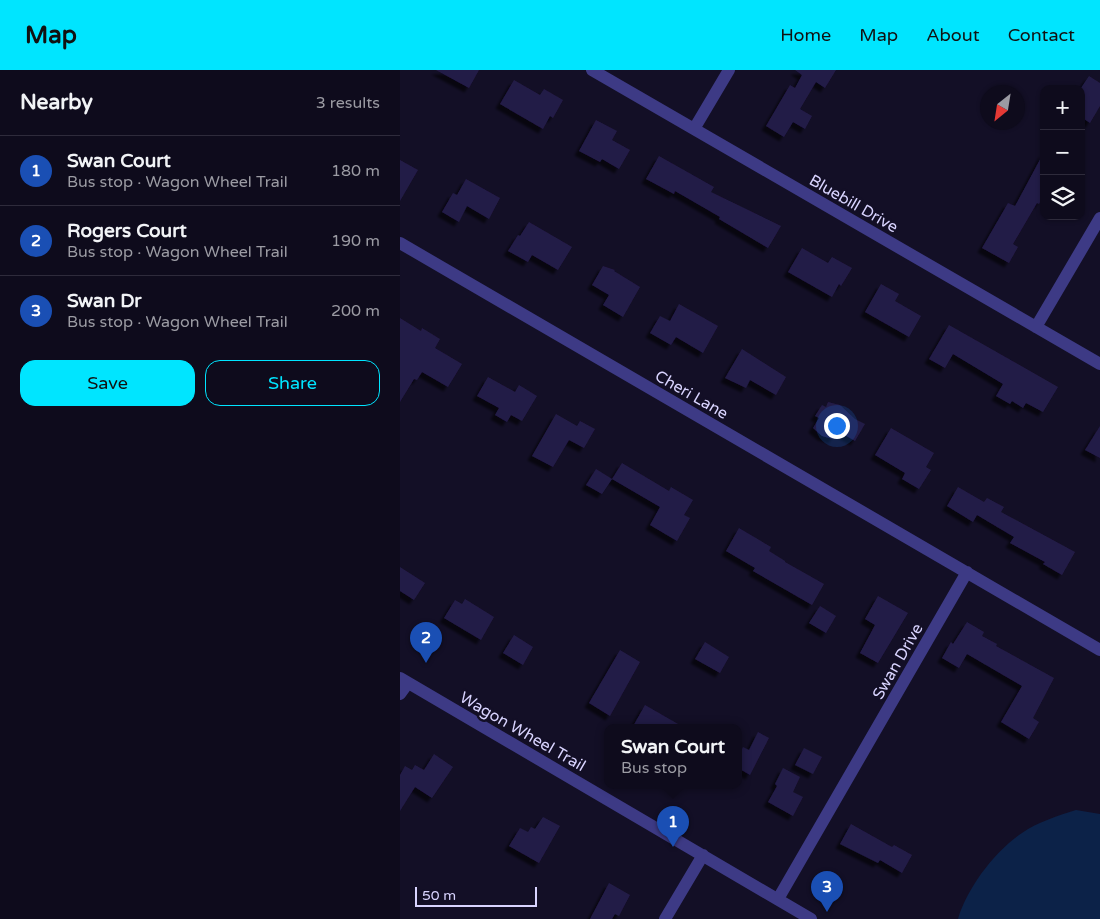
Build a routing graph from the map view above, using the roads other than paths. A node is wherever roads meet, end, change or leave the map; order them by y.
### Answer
1 (592, 70) edge
2 (729, 70) edge
3 (694, 129) junction
4 (1100, 218) edge
5 (400, 243) edge
6 (1036, 327) junction
7 (1100, 364) edge
8 (967, 572) junction
9 (1100, 650) edge
10 (404, 680) edge
11 (400, 694) edge
12 (703, 855) junction
13 (778, 899) junction
14 (665, 919) edge
15 (811, 919) edge

1 - 3 street, Bluebill Drive
2 - 3 street
3 - 6 street, Bluebill Drive
4 - 6 street
5 - 8 street, Cheri Lane
6 - 7 street, Bluebill Drive
8 - 9 street
8 - 13 street, Swan Drive
10 - 11 street
10 - 12 street, Wagon Wheel Trail
12 - 13 street, Wagon Wheel Trail
12 - 14 street
13 - 15 street, Wagon Wheel Trail

